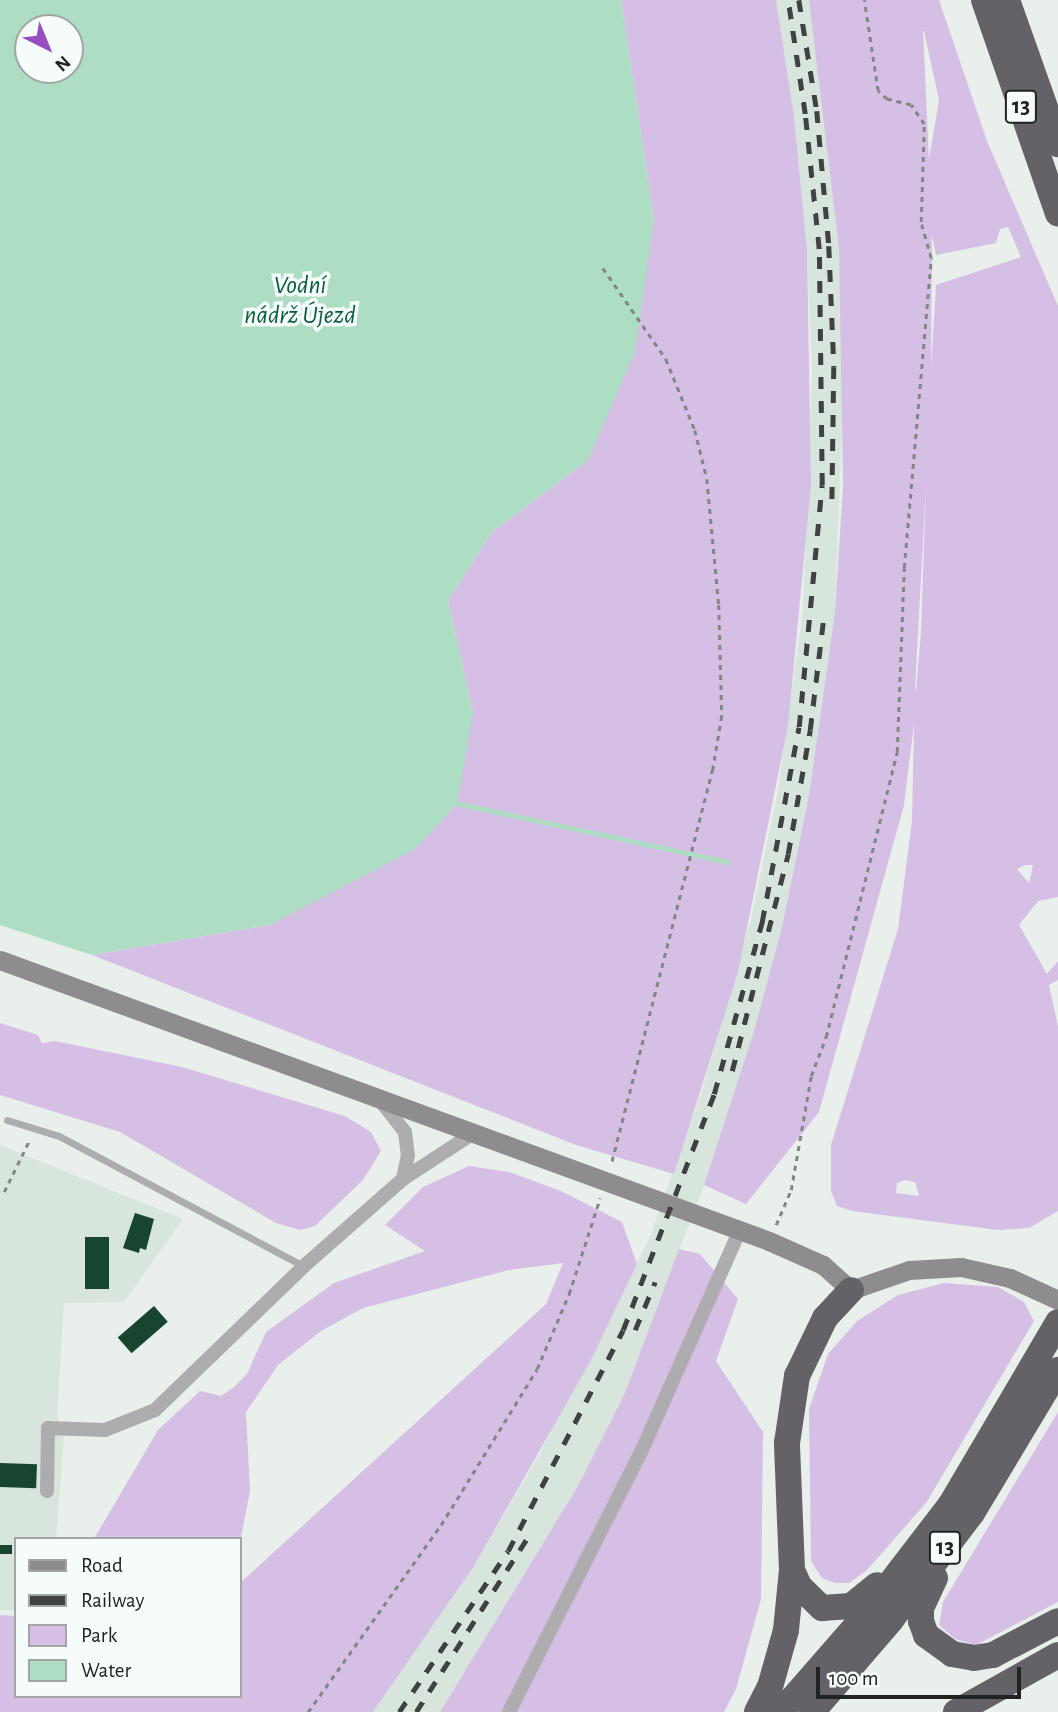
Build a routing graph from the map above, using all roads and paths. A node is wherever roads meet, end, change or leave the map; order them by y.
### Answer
1 (864, 0) edge
2 (984, 0) edge
3 (1007, 0) edge
4 (1058, 144) edge
5 (1058, 214) edge
6 (603, 268) dead end
7 (0, 960) edge
8 (374, 1093) junction
9 (7, 1120) dead end
10 (36, 1129) junction
11 (475, 1132) junction
12 (403, 1179) junction
13 (606, 1182) junction
14 (4, 1192) dead end
15 (740, 1230) junction
16 (769, 1241) junction
17 (304, 1266) junction
18 (851, 1290) junction
19 (1058, 1300) edge
20 (1058, 1322) edge
21 (1058, 1370) edge
22 (47, 1491) dead end
23 (962, 1509) junction
24 (792, 1570) junction
25 (1058, 1621) edge
26 (1058, 1655) edge
27 (308, 1712) edge
28 (509, 1712) edge
29 (757, 1712) edge
30 (781, 1712) edge
31 (811, 1712) edge
32 (956, 1712) edge

1 - 16 path
2 - 5 highway, 13
3 - 4 highway, 13
6 - 13 path
7 - 8 street
8 - 11 street
8 - 12 street
9 - 10 lane
10 - 14 path
10 - 17 lane
11 - 12 street
11 - 13 street
12 - 17 street
13 - 15 street
13 - 27 path
15 - 16 street
15 - 28 street
16 - 18 street
17 - 22 street
18 - 19 street
18 - 24 highway
20 - 23 highway, 13
21 - 23 highway, 13
23 - 24 highway
23 - 25 highway
23 - 30 highway, 13
23 - 31 highway, 13
24 - 29 highway
26 - 32 highway

